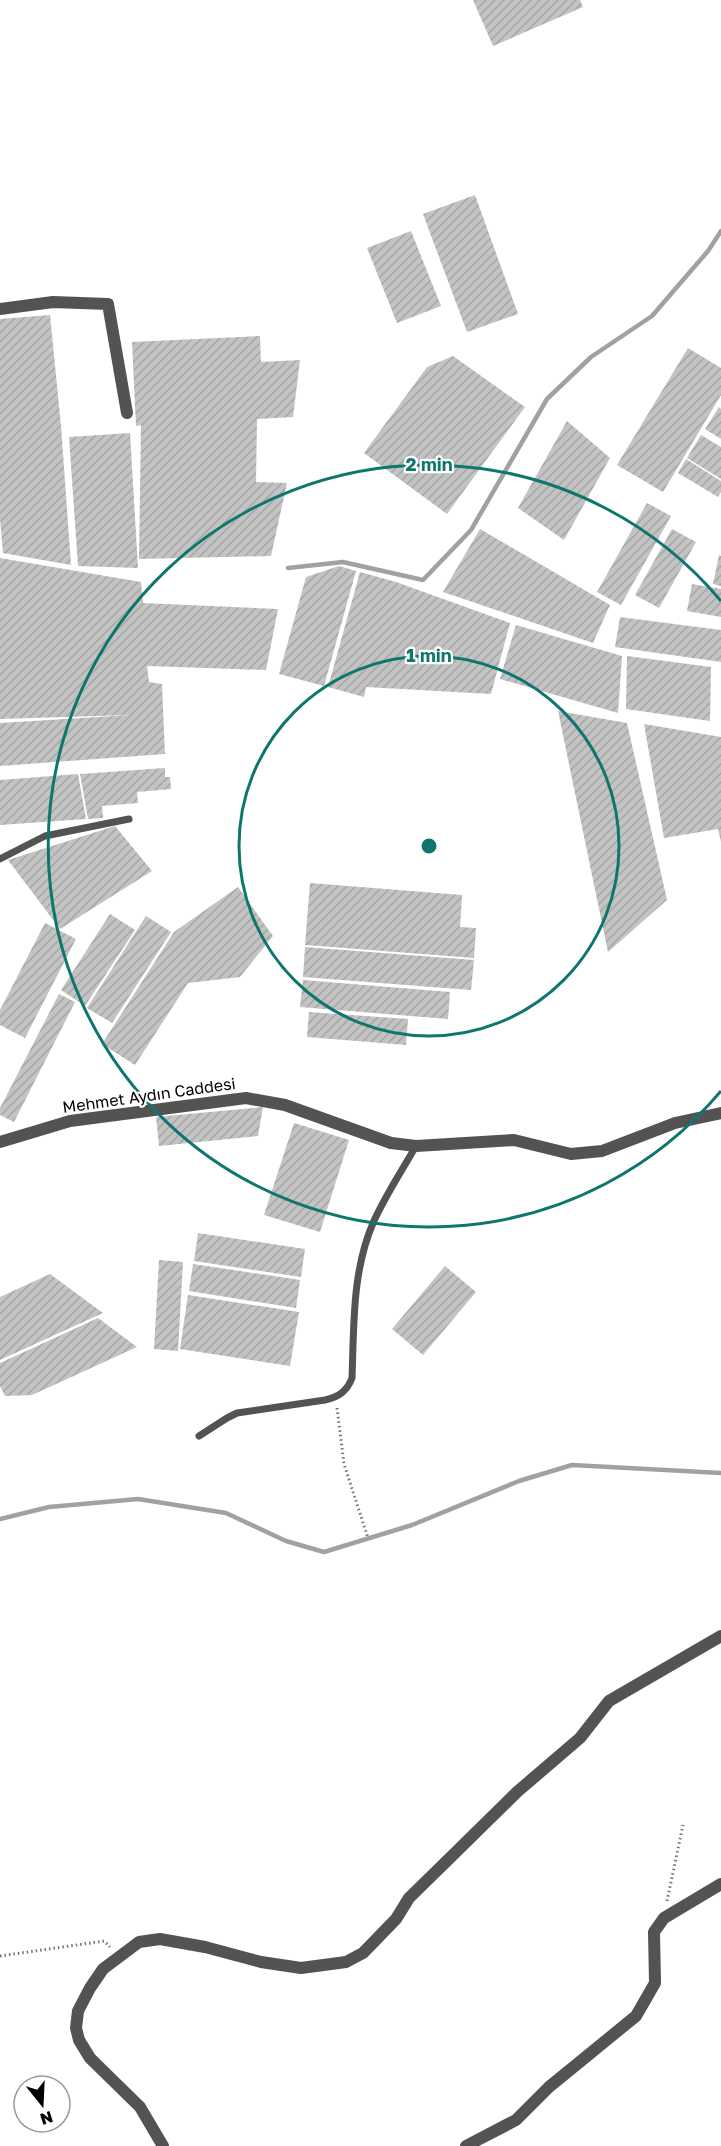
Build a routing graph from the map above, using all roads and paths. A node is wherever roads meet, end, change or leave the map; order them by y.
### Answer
1 (0, 309) edge
2 (127, 413) dead end
3 (129, 819) dead end
4 (0, 859) edge
5 (721, 1113) edge
6 (0, 1142) edge
7 (416, 1146) junction
8 (336, 1398) junction
9 (199, 1436) dead end
10 (368, 1538) dead end
11 (721, 1636) edge
12 (683, 1825) dead end
13 (721, 1884) edge
14 (664, 1918) junction
15 (0, 1956) edge
16 (120, 1956) junction
17 (163, 2146) edge
18 (466, 2146) edge

1 - 2 street
3 - 4 lane
5 - 7 street, Mehmet Aydın Caddesi
6 - 7 street, Mehmet Aydın Caddesi
7 - 8 lane
8 - 9 lane
8 - 10 path
11 - 16 street
12 - 14 path
13 - 14 street
14 - 18 street
15 - 16 path
16 - 17 street

